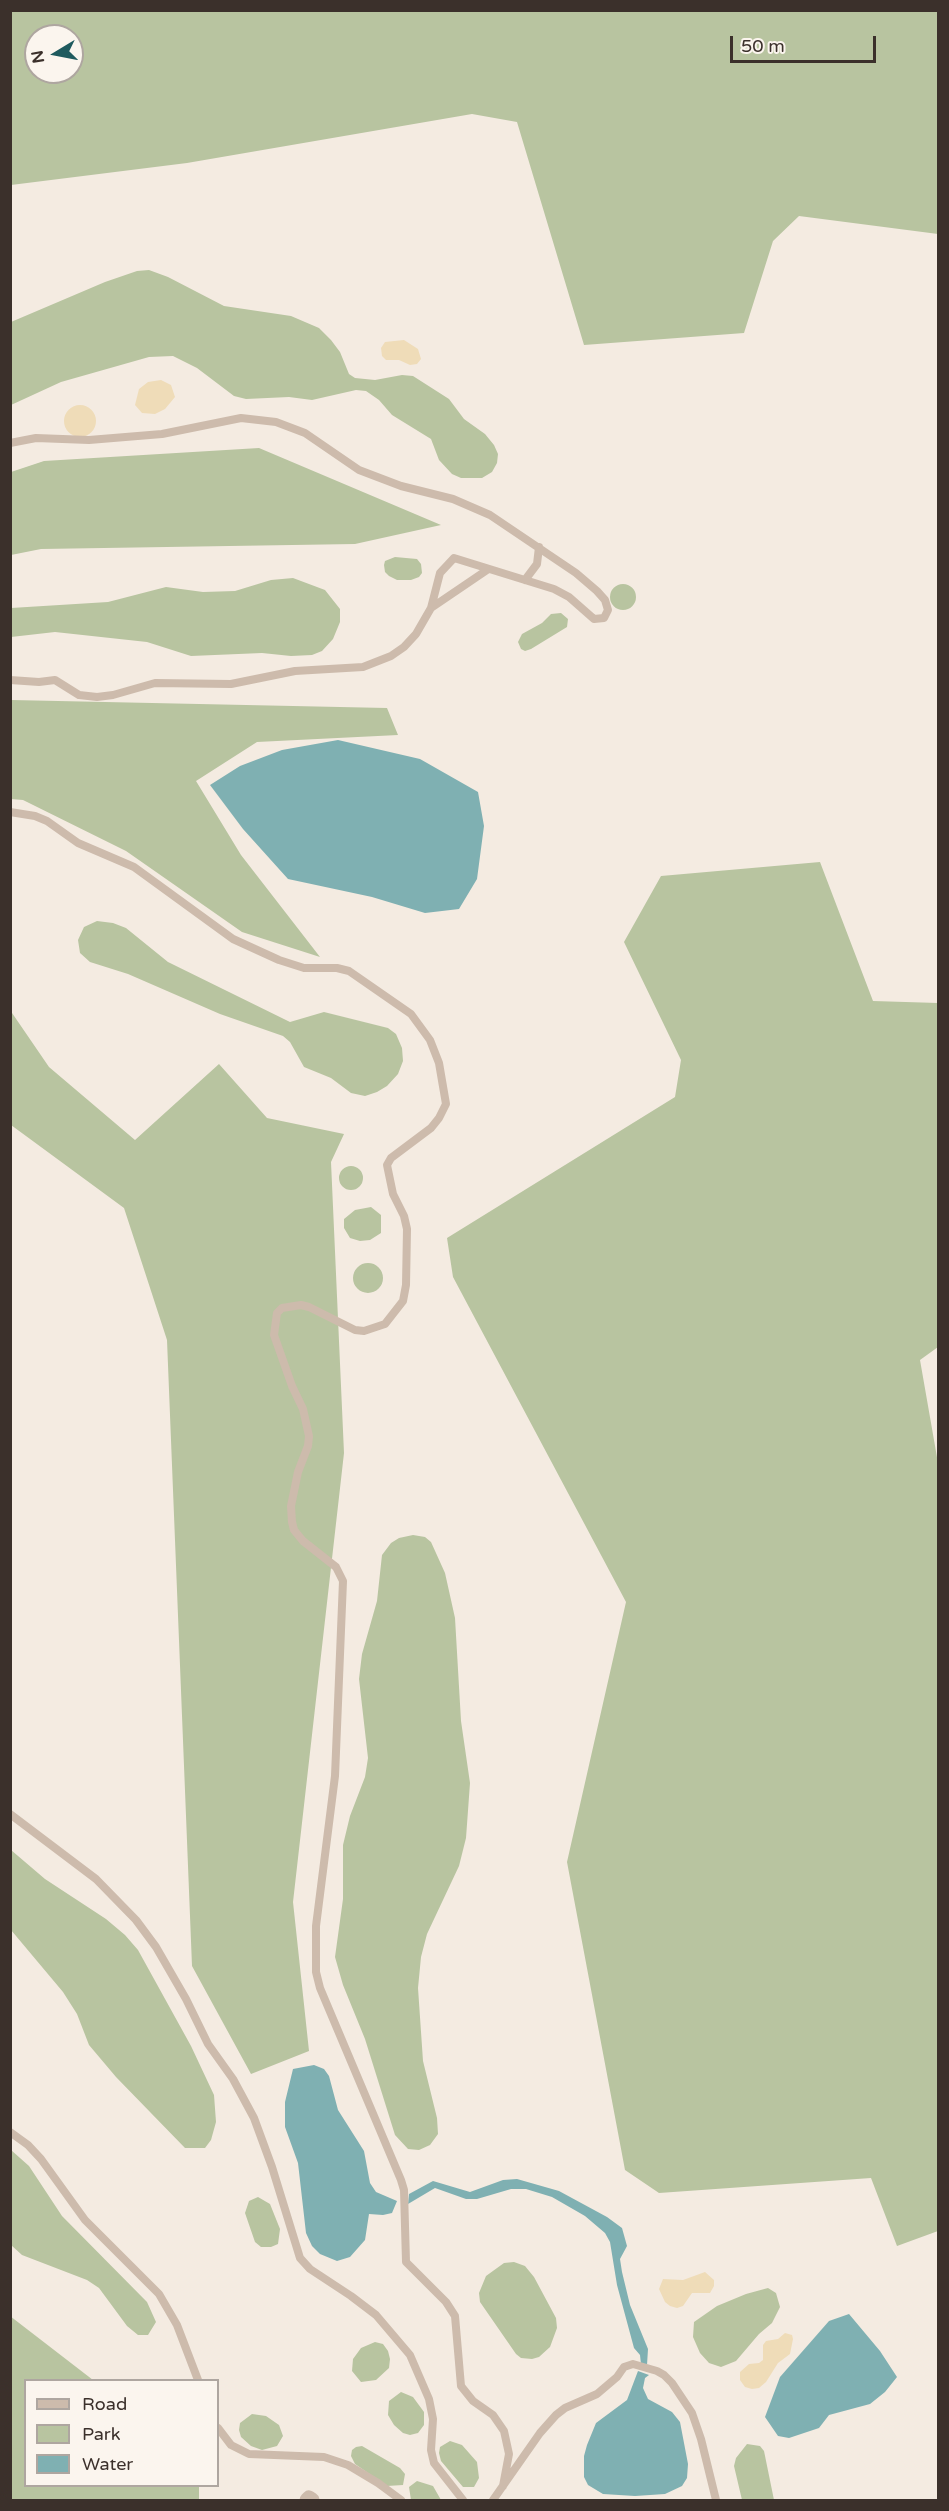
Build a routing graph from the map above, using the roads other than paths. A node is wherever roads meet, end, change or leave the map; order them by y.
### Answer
1 (10, 443) edge
2 (539, 548) junction
3 (487, 570) junction
4 (525, 580) junction
5 (432, 608) junction
6 (10, 680) edge
7 (10, 812) edge
8 (10, 1814) edge
9 (10, 2132) edge
10 (198, 2379) edge
11 (219, 2429) edge
12 (503, 2486) junction
13 (307, 2500) edge
14 (312, 2500) edge
15 (401, 2500) edge
16 (464, 2500) edge
17 (493, 2500) edge
18 (716, 2500) edge

1 - 2 lane
2 - 4 lane
2 - 4 lane
3 - 4 lane
3 - 5 lane
3 - 5 lane
5 - 6 lane
7 - 12 lane
8 - 16 lane
9 - 10 lane
11 - 15 lane
12 - 17 lane
12 - 18 lane
13 - 14 street

